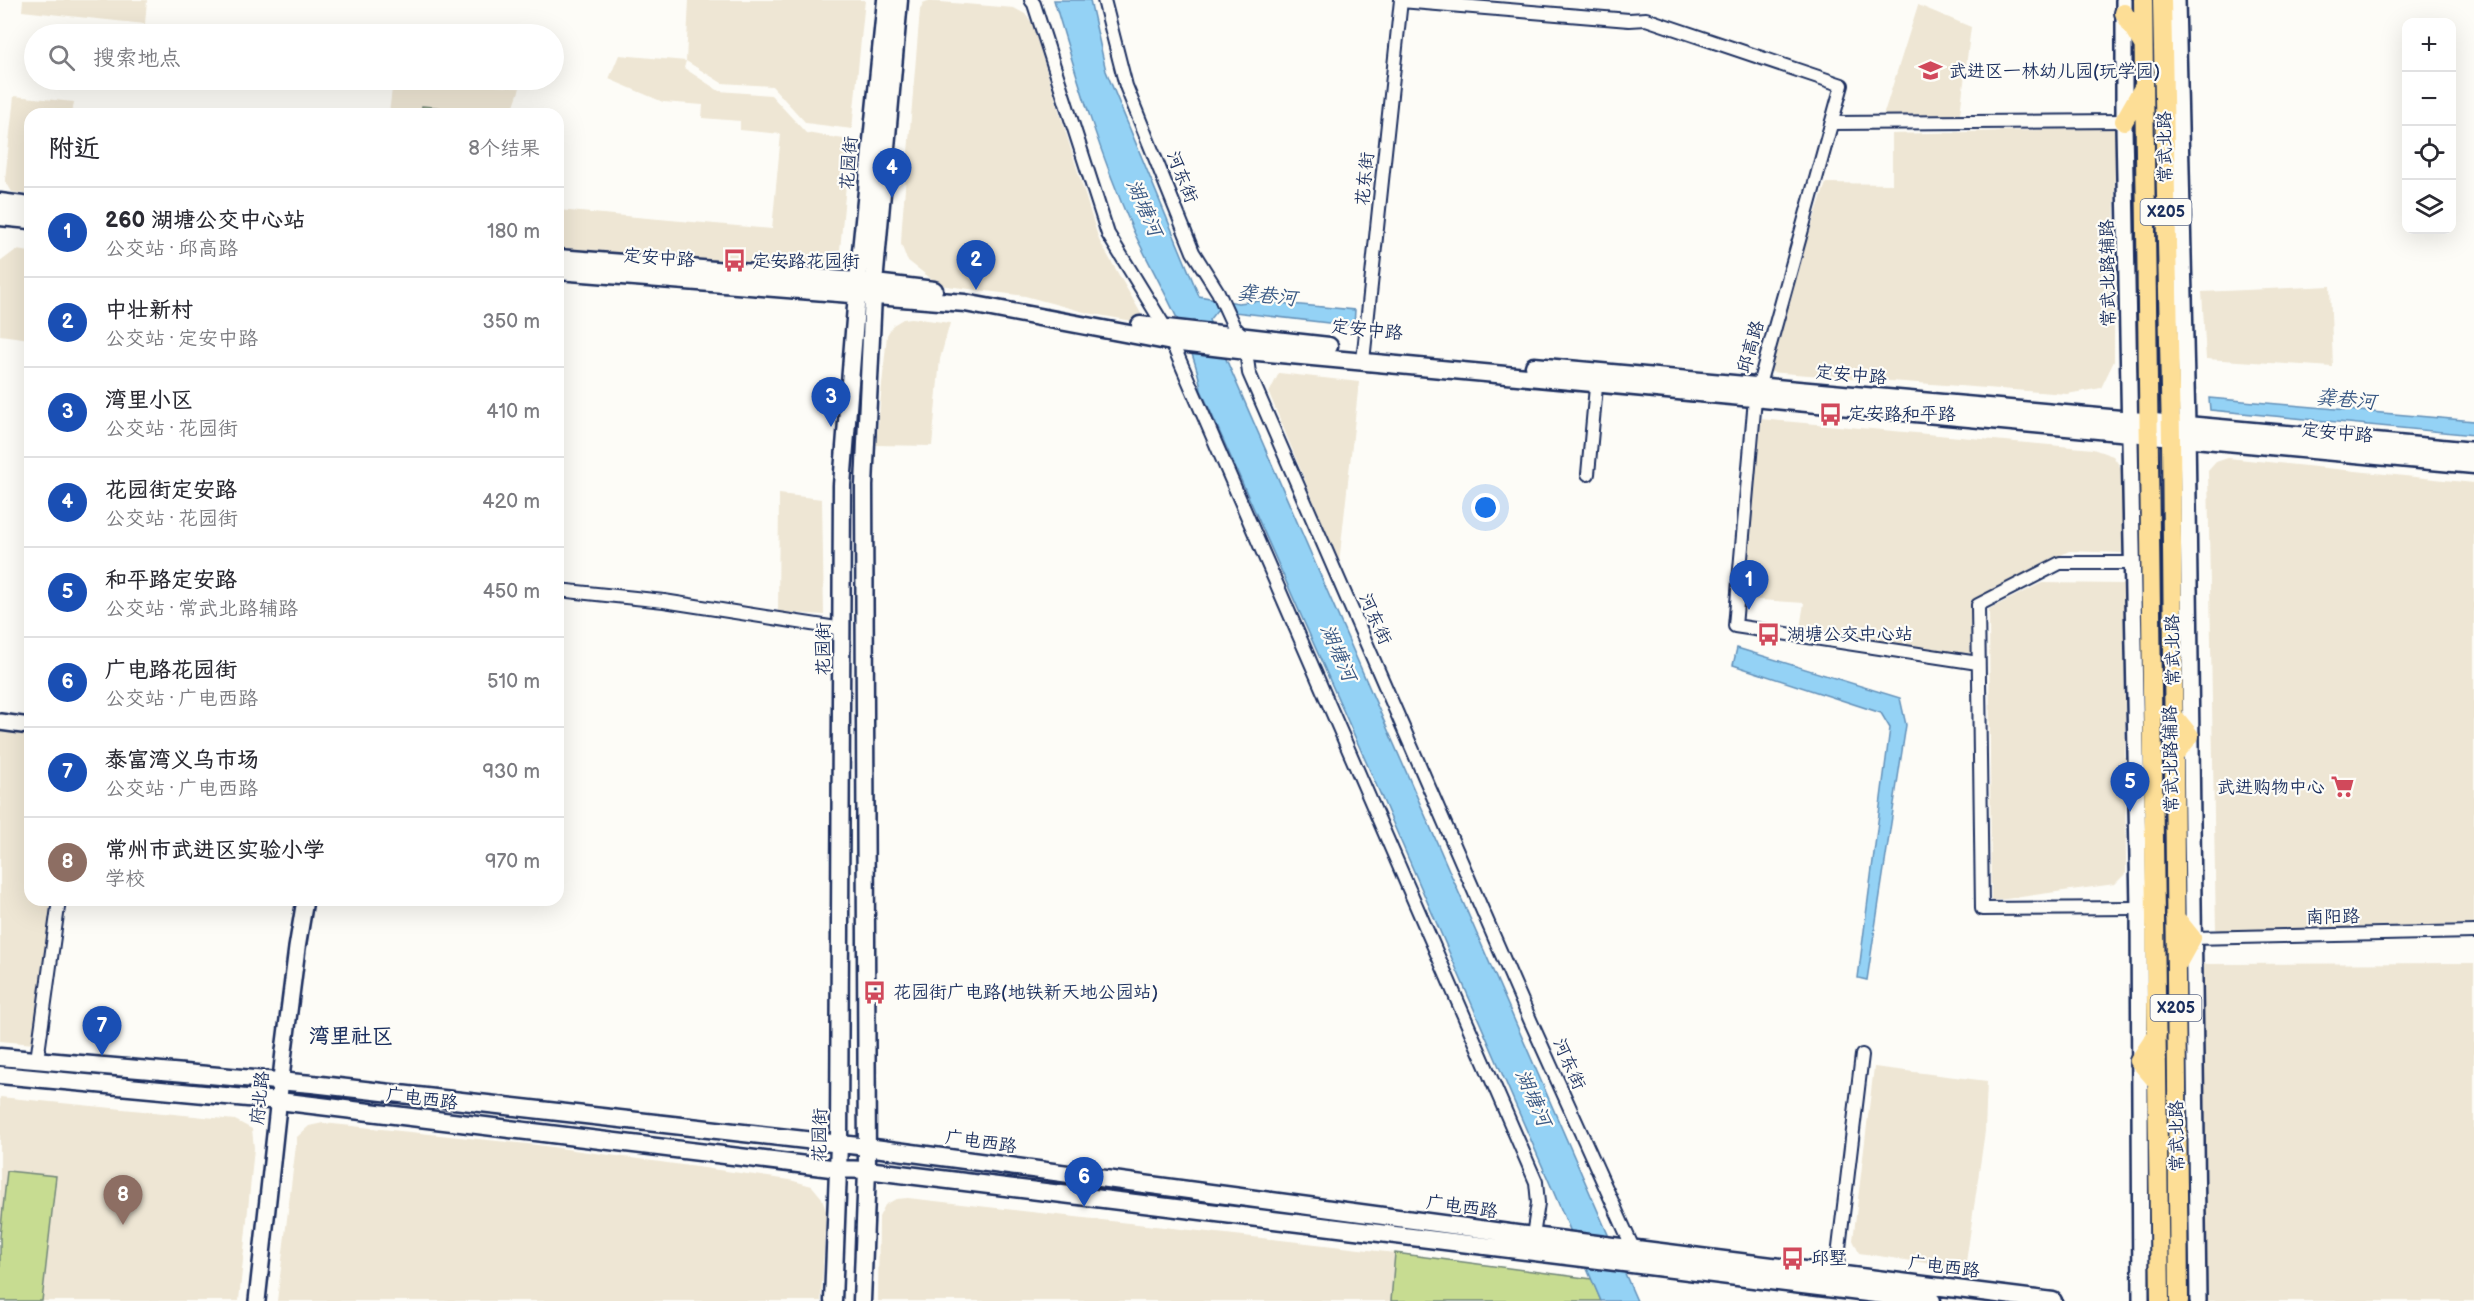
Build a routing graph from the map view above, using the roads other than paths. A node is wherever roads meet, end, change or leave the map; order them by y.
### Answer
1 (886, 0) edge
2 (899, 0) edge
3 (1031, 0) edge
4 (1104, 0) edge
5 (2143, 0) edge
6 (2162, 0) edge
7 (2177, 0) edge
8 (1401, 1) edge
9 (2124, 7) edge
10 (2144, 47) junction
11 (2164, 76) junction
12 (2144, 85) junction
13 (2179, 96) junction
14 (2165, 114) junction
15 (2124, 121) junction
16 (1832, 123) junction
17 (0, 202) edge
18 (24, 205) edge
19 (0, 218) edge
20 (24, 220) edge
21 (564, 259) edge
22 (564, 271) edge
23 (866, 288) junction
24 (1174, 336) junction
25 (1236, 340) junction
26 (1364, 356) junction
27 (1597, 378) junction
28 (1757, 393) junction
29 (2131, 427) junction
30 (2150, 429) junction
31 (2179, 431) junction
32 (2474, 451) edge
33 (2474, 465) edge
34 (1588, 474) dead end
35 (2133, 563) junction
36 (564, 591) edge
37 (843, 629) junction
38 (1978, 663) junction
39 (2173, 715) junction
40 (0, 722) edge
41 (24, 725) edge
42 (2190, 736) junction
43 (2174, 755) junction
44 (58, 906) edge
45 (304, 906) edge
46 (2139, 908) junction
47 (2175, 916) junction
48 (2474, 932) edge
49 (2192, 938) junction
50 (2176, 968) junction
51 (2157, 1034) junction
52 (1862, 1055) dead end
53 (0, 1057) edge
54 (37, 1060) junction
55 (2139, 1060) junction
56 (0, 1075) edge
57 (281, 1082) junction
58 (2157, 1082) junction
59 (279, 1101) junction
60 (839, 1144) junction
61 (867, 1147) junction
62 (839, 1169) junction
63 (867, 1170) junction
64 (1533, 1236) junction
65 (1625, 1248) junction
66 (1836, 1273) junction
67 (257, 1301) edge
68 (833, 1301) edge
69 (862, 1301) edge
70 (1932, 1301) edge
71 (2053, 1301) edge
72 (2141, 1301) edge
73 (2160, 1301) edge
74 (2179, 1301) edge
75 (2198, 1301) edge

1 - 23 main road, 花园街
2 - 23 main road, 花园街
3 - 24 street
4 - 25 street, 河东街
5 - 10 main road, 常武北路 / X205
6 - 11 main road, 常武北路 / X205
7 - 13 street, 常武北路辅路
8 - 16 street, 邱高路
8 - 26 street, 花东街
9 - 10 main road
9 - 15 street, 常武北路辅路
10 - 12 main road, 常武北路 / X205
11 - 13 main road
11 - 14 main road, 常武北路 / X205
12 - 15 main road
12 - 30 main road, 常武北路 / X205
13 - 14 main road
13 - 31 street, 常武北路辅路
14 - 31 main road, 常武北路 / X205
15 - 16 street
15 - 29 street, 常武北路辅路
16 - 28 street, 邱高路
17 - 18 main road
19 - 20 main road
21 - 23 main road, 定安中路
22 - 23 main road, 定安中路
23 - 24 main road, 定安中路
23 - 37 main road, 花园街
23 - 61 main road, 花园街
24 - 25 main road, 定安中路
24 - 64 street
25 - 26 main road, 定安中路
25 - 65 street, 河东街
26 - 27 main road, 定安中路
27 - 28 main road, 定安中路
27 - 34 street
28 - 29 main road, 定安中路
28 - 38 street, 邱高路
29 - 30 main road, 定安中路
29 - 35 street, 常武北路辅路
30 - 31 main road, 定安中路
30 - 51 main road, 常武北路 / X205
31 - 32 main road, 定安中路
31 - 33 main road, 定安中路
31 - 39 main road, 常武北路 / X205
31 - 42 street, 常武北路辅路
35 - 38 street
35 - 46 street, 常武北路辅路
36 - 37 street
37 - 60 main road, 花园街
38 - 46 street
39 - 42 main road
39 - 43 main road, 常武北路 / X205
40 - 41 street
42 - 43 main road
42 - 49 street, 常武北路辅路
43 - 47 main road, 常武北路 / X205
44 - 54 street
45 - 57 street, 府北路
46 - 55 street, 常武北路辅路
47 - 49 main road
47 - 50 main road, 常武北路 / X205
48 - 49 street, 南阳路
49 - 50 main road
49 - 75 street, 常武北路辅路
50 - 74 main road, 常武北路 / X205
51 - 55 main road
51 - 58 main road, 常武北路 / X205
52 - 66 street
53 - 54 main road, 广电西路
54 - 57 main road, 广电西路
55 - 58 main road
55 - 72 street, 常武北路辅路
56 - 59 main road, 广电西路
57 - 59 street, 府北路
57 - 60 main road, 广电西路
58 - 73 main road, 常武北路 / X205
59 - 62 main road, 广电西路
59 - 67 street, 府北路
60 - 61 main road, 广电西路
60 - 62 main road, 花园街
61 - 63 main road, 花园街
61 - 64 main road, 广电西路
62 - 63 main road, 广电西路
62 - 68 main road, 花园街
63 - 69 main road, 花园街
63 - 70 main road, 广电西路
64 - 65 main road, 广电西路
65 - 66 main road, 广电西路
66 - 71 main road, 广电西路

